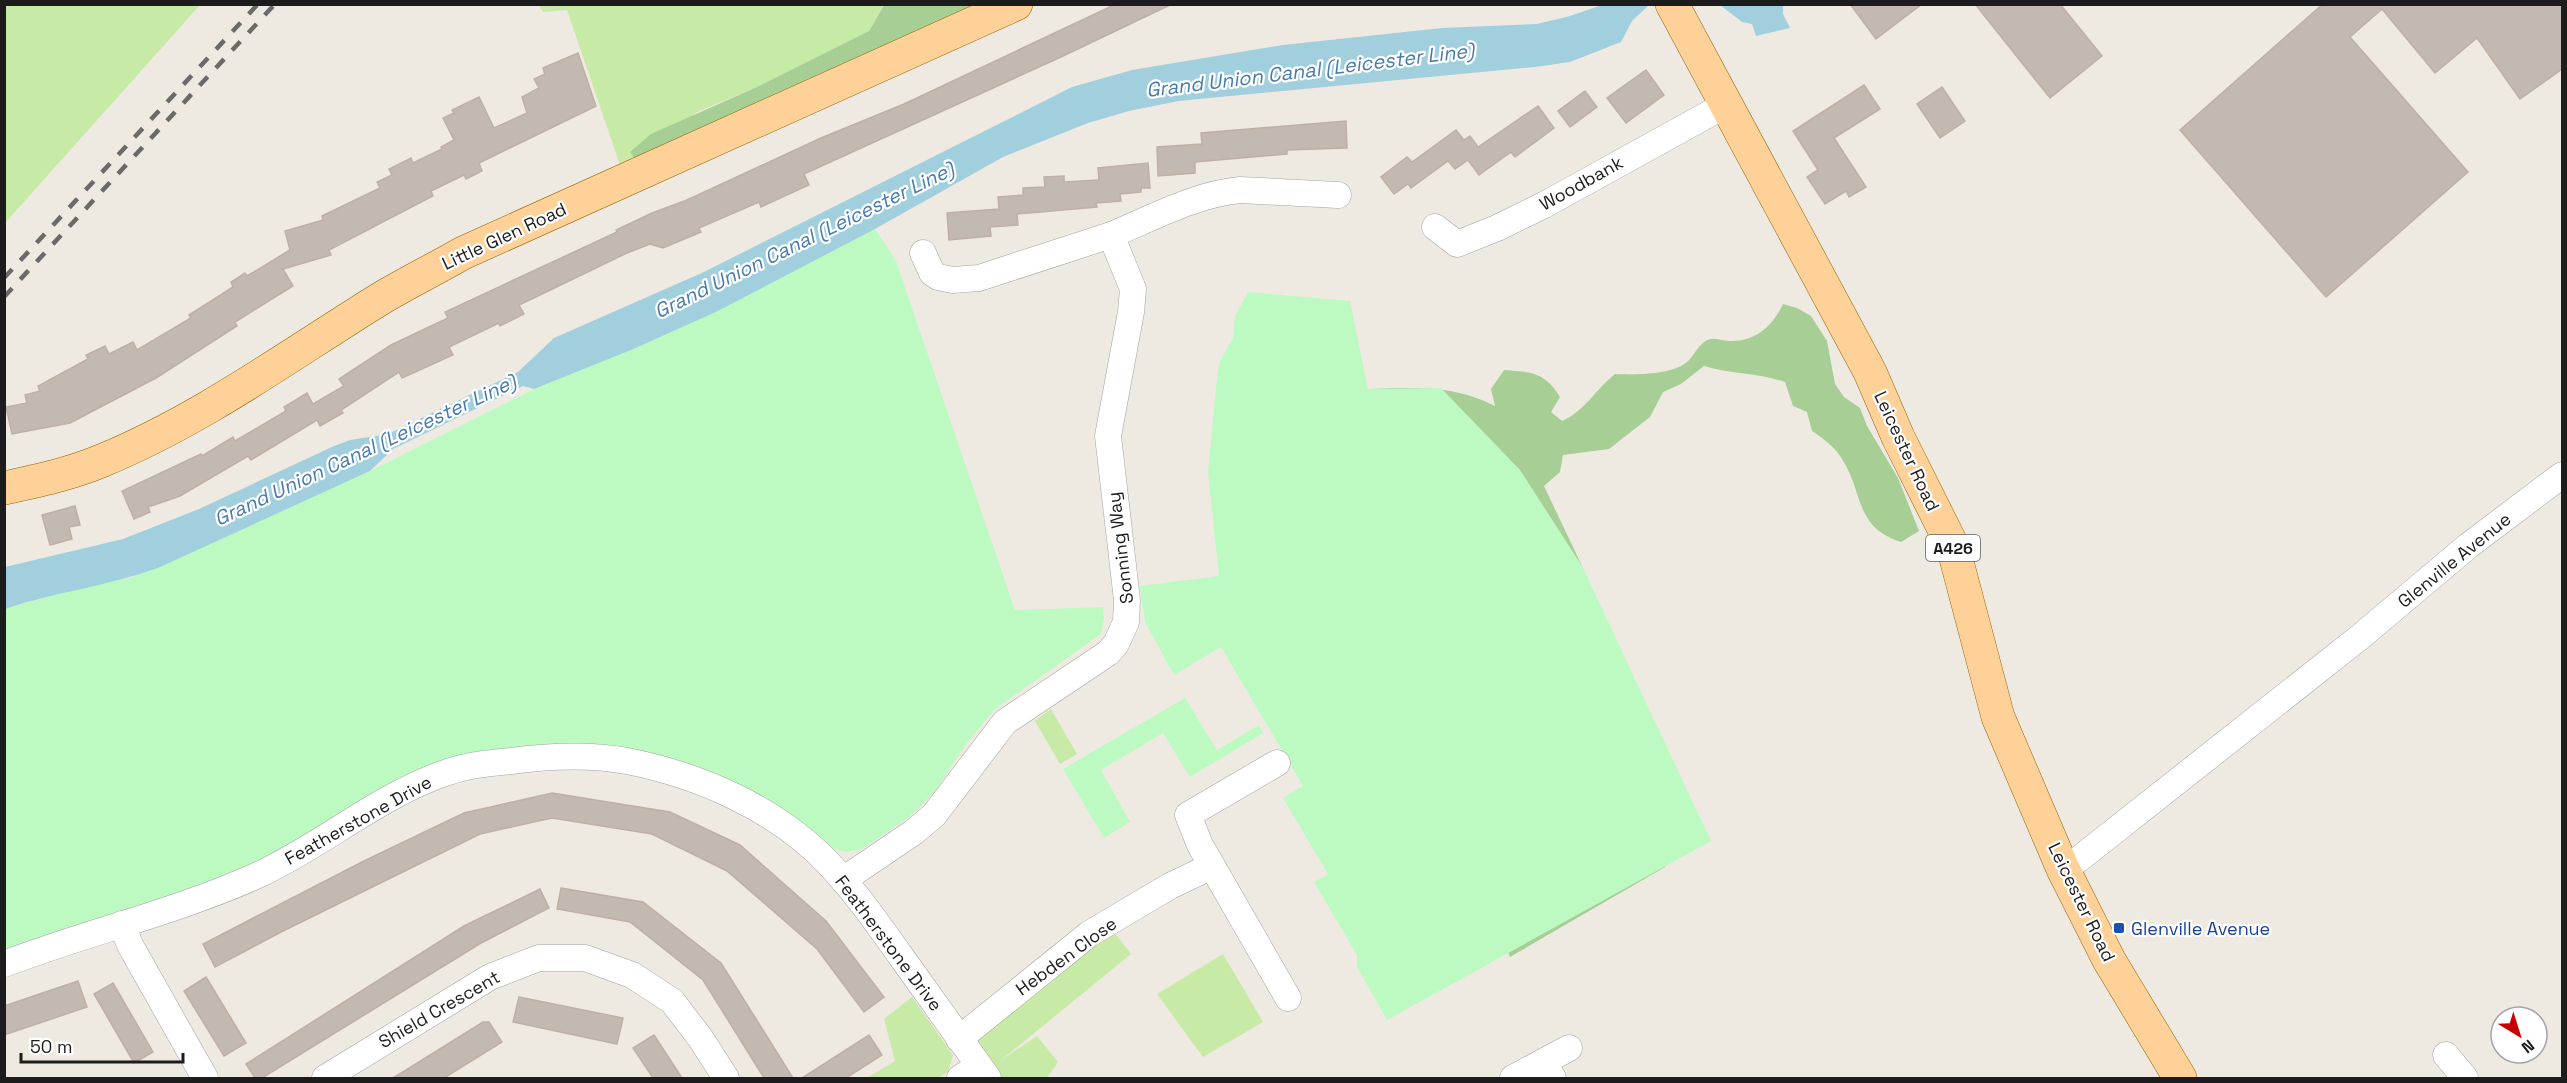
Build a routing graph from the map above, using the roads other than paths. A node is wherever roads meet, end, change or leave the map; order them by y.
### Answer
1 (1016, 4) edge
2 (1672, 4) edge
3 (1727, 104) junction
4 (1338, 195) dead end
5 (1435, 227) dead end
6 (1111, 235) junction
7 (923, 254) dead end
8 (2562, 476) edge
9 (4, 489) edge
10 (1278, 763) dead end
11 (1212, 866) junction
12 (2063, 869) junction
13 (843, 880) junction
14 (122, 924) junction
15 (4, 964) edge
16 (1288, 998) dead end
17 (958, 1039) junction
18 (1569, 1048) dead end
19 (2446, 1054) dead end
20 (1548, 1070) edge
21 (976, 1074) edge
22 (205, 1078) edge
23 (324, 1078) edge
24 (726, 1078) edge
25 (1513, 1078) edge
26 (2180, 1078) edge
27 (2465, 1078) edge

1 - 9 main road, Little Glen Road
2 - 3 main road, Leicester Road / A426
3 - 5 street, Woodbank
3 - 12 main road, Leicester Road / A426
4 - 6 street
6 - 7 street
6 - 13 street, Sonning Way
8 - 12 street, Glenville Avenue
10 - 11 street
11 - 16 street
11 - 17 street, Hebden Close
12 - 26 main road, Leicester Road / A426
13 - 14 street, Featherstone Drive
13 - 17 street, Featherstone Drive
14 - 15 street, Featherstone Drive
14 - 22 street
17 - 21 street, Featherstone Drive
18 - 20 street
19 - 27 street
20 - 25 street
23 - 24 street, Shield Crescent

